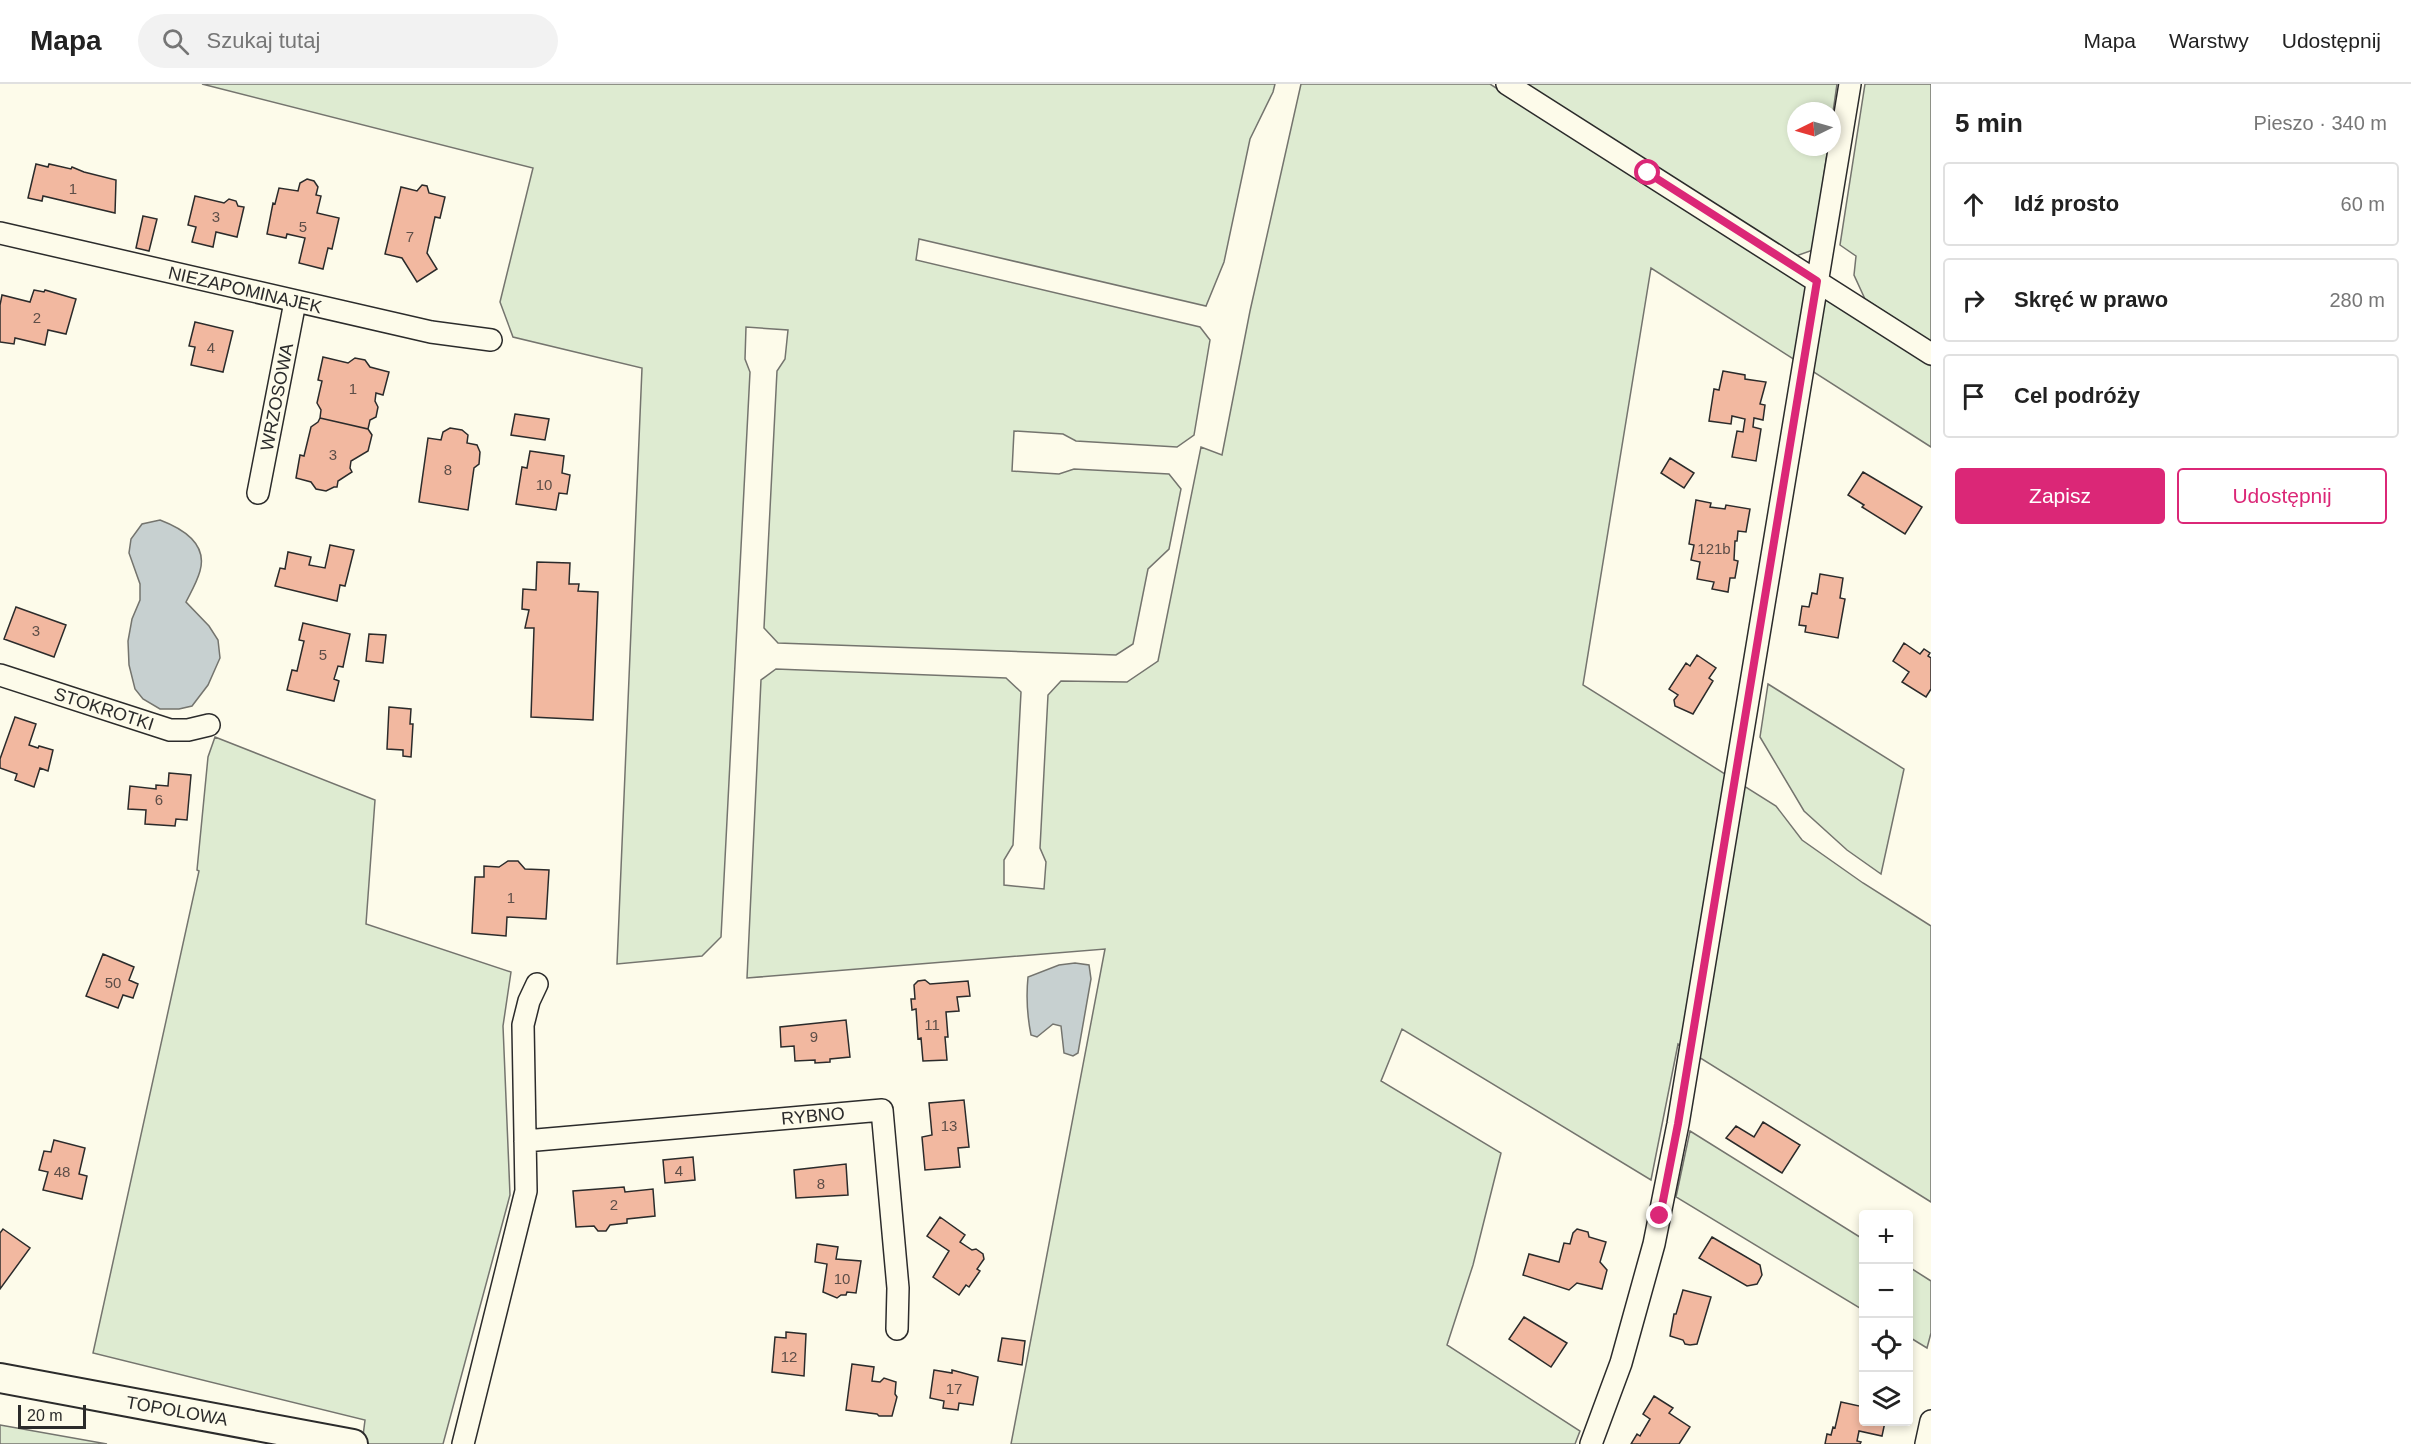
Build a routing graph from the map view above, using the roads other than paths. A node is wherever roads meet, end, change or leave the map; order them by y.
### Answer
1 (1507, 84) edge
2 (1850, 84) edge
3 (0, 233) edge
4 (1817, 281) junction
5 (295, 302) junction
6 (491, 340) dead end
7 (1931, 354) edge
8 (258, 493) dead end
9 (0, 675) edge
10 (209, 725) dead end
11 (537, 984) dead end
12 (525, 1141) junction
13 (897, 1329) dead end
14 (0, 1378) edge
15 (1931, 1421) edge
16 (353, 1444) edge
17 (463, 1444) edge
18 (1591, 1444) edge
19 (1926, 1444) edge

1 - 4 street
2 - 4 street
3 - 5 street, NIEZAPOMINAJEK
4 - 7 street
4 - 18 street
5 - 6 street, NIEZAPOMINAJEK
5 - 8 street, WRZOSOWA
9 - 10 street, STOKROTKI
11 - 12 street
12 - 13 street, RYBNO
12 - 17 street
14 - 16 street, TOPOLOWA
15 - 19 street

